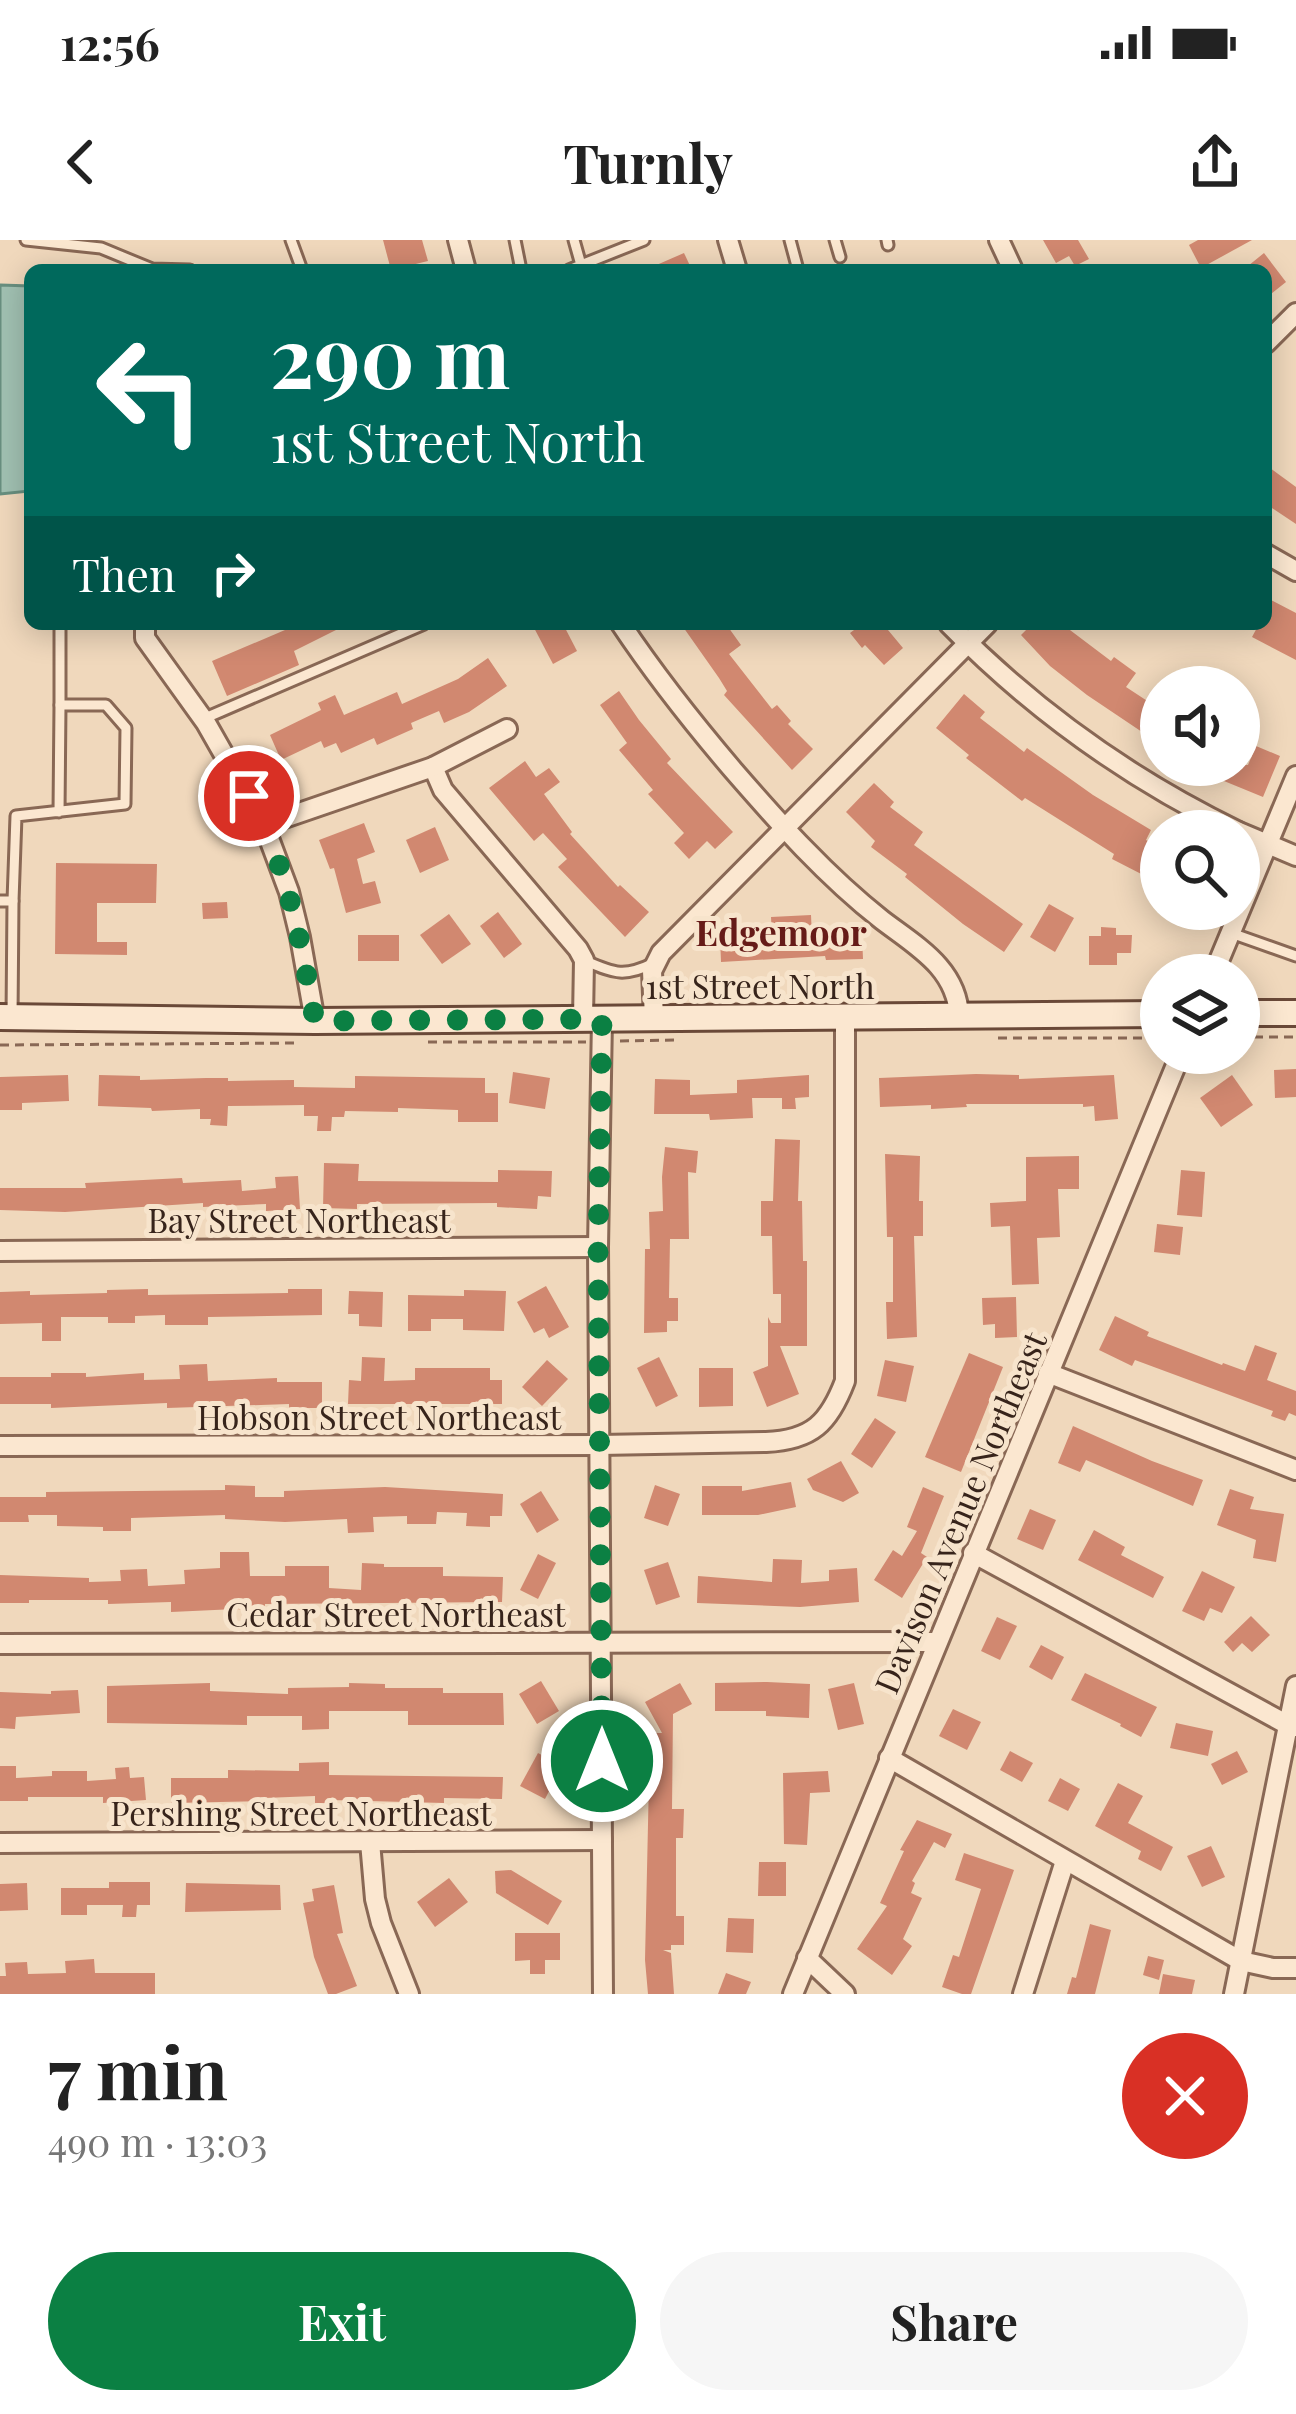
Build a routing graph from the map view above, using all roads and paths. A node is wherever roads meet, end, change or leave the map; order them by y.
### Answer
1 (26, 240) edge
2 (644, 240) edge
3 (836, 240) edge
4 (101, 244) edge
5 (840, 257) dead end
6 (142, 264) edge
7 (584, 264) edge
8 (1296, 313) edge
9 (1272, 337) edge
10 (60, 630) edge
11 (145, 630) edge
12 (410, 630) edge
13 (625, 630) edge
14 (955, 630) edge
15 (981, 630) edge
16 (968, 643) junction
17 (60, 705) junction
18 (203, 719) junction
19 (507, 729) dead end
20 (434, 767) junction
21 (1296, 776) edge
22 (1198, 810) edge
23 (59, 812) junction
24 (0, 816) edge
25 (16, 816) junction
26 (264, 824) junction
27 (784, 830) junction
28 (1260, 842) edge
29 (1267, 845) junction
30 (0, 856) edge
31 (14, 856) junction
32 (1296, 856) edge
33 (0, 901) edge
34 (13, 901) junction
35 (1231, 933) junction
36 (1222, 954) edge
37 (1296, 956) edge
38 (584, 961) junction
39 (654, 962) junction
40 (1260, 1013) edge
41 (1296, 1013) edge
42 (1140, 1014) edge
43 (6, 1016) edge
44 (959, 1016) junction
45 (654, 1018) junction
46 (844, 1018) junction
47 (592, 1019) junction
48 (315, 1021) junction
49 (1260, 1037) edge
50 (1296, 1037) edge
51 (1172, 1074) edge
52 (598, 1247) junction
53 (0, 1251) edge
54 (1048, 1373) junction
55 (600, 1445) junction
56 (0, 1446) edge
57 (1296, 1470) edge
58 (973, 1553) junction
59 (937, 1642) junction
60 (601, 1643) junction
61 (0, 1644) edge
62 (1296, 1686) edge
63 (1292, 1726) edge
64 (889, 1758) junction
65 (602, 1840) junction
66 (370, 1842) junction
67 (0, 1844) edge
68 (1065, 1861) junction
69 (807, 1958) junction
70 (1241, 1961) junction
71 (1296, 1969) edge
72 (409, 1994) edge
73 (603, 1994) edge
74 (793, 1994) edge
75 (845, 1994) edge
76 (1023, 1994) edge
77 (1234, 1994) edge

1 - 4 lane
2 - 7 lane
3 - 5 lane
4 - 6 lane
8 - 9 street
10 - 17 lane
11 - 18 street
12 - 18 lane
13 - 27 street
14 - 16 street
15 - 16 street
16 - 22 street
16 - 27 street
17 - 23 lane
17 - 23 lane
18 - 26 street
19 - 20 street
20 - 26 street
20 - 38 street
21 - 29 street
23 - 25 lane
24 - 25 lane
25 - 31 lane
26 - 48 street
27 - 39 street
27 - 44 street
28 - 29 street
29 - 32 street
29 - 35 street
30 - 31 lane
31 - 34 lane
33 - 34 lane
34 - 43 lane
35 - 36 street
35 - 37 lane
38 - 39 lane
38 - 47 street
39 - 45 street
40 - 41 street
42 - 44 street, 1st Street North
43 - 48 street, 1st Street North
44 - 46 street, 1st Street North
45 - 46 street, 1st Street North
45 - 47 street, 1st Street North
46 - 55 street, Hobson Street Northeast
47 - 48 street, 1st Street North
47 - 52 street
49 - 50 path
51 - 54 street, Davison Avenue Northeast
52 - 53 street, Bay Street Northeast
52 - 55 street
54 - 57 street
54 - 58 street, Davison Avenue Northeast
55 - 56 street, Hobson Street Northeast
55 - 60 street
58 - 59 street, Davison Avenue Northeast
58 - 63 street
59 - 60 street, Cedar Street Northeast
59 - 64 street, Davison Avenue Northeast
60 - 61 street, Cedar Street Northeast
60 - 65 street
62 - 63 street
63 - 70 street
64 - 68 street
64 - 69 street, Davison Avenue Northeast
65 - 66 street, Pershing Street Northeast
65 - 73 street
66 - 67 street, Pershing Street Northeast
66 - 72 street
68 - 70 street
68 - 76 street
69 - 74 street, Davison Avenue Northeast
69 - 75 street
70 - 71 street
70 - 77 street

